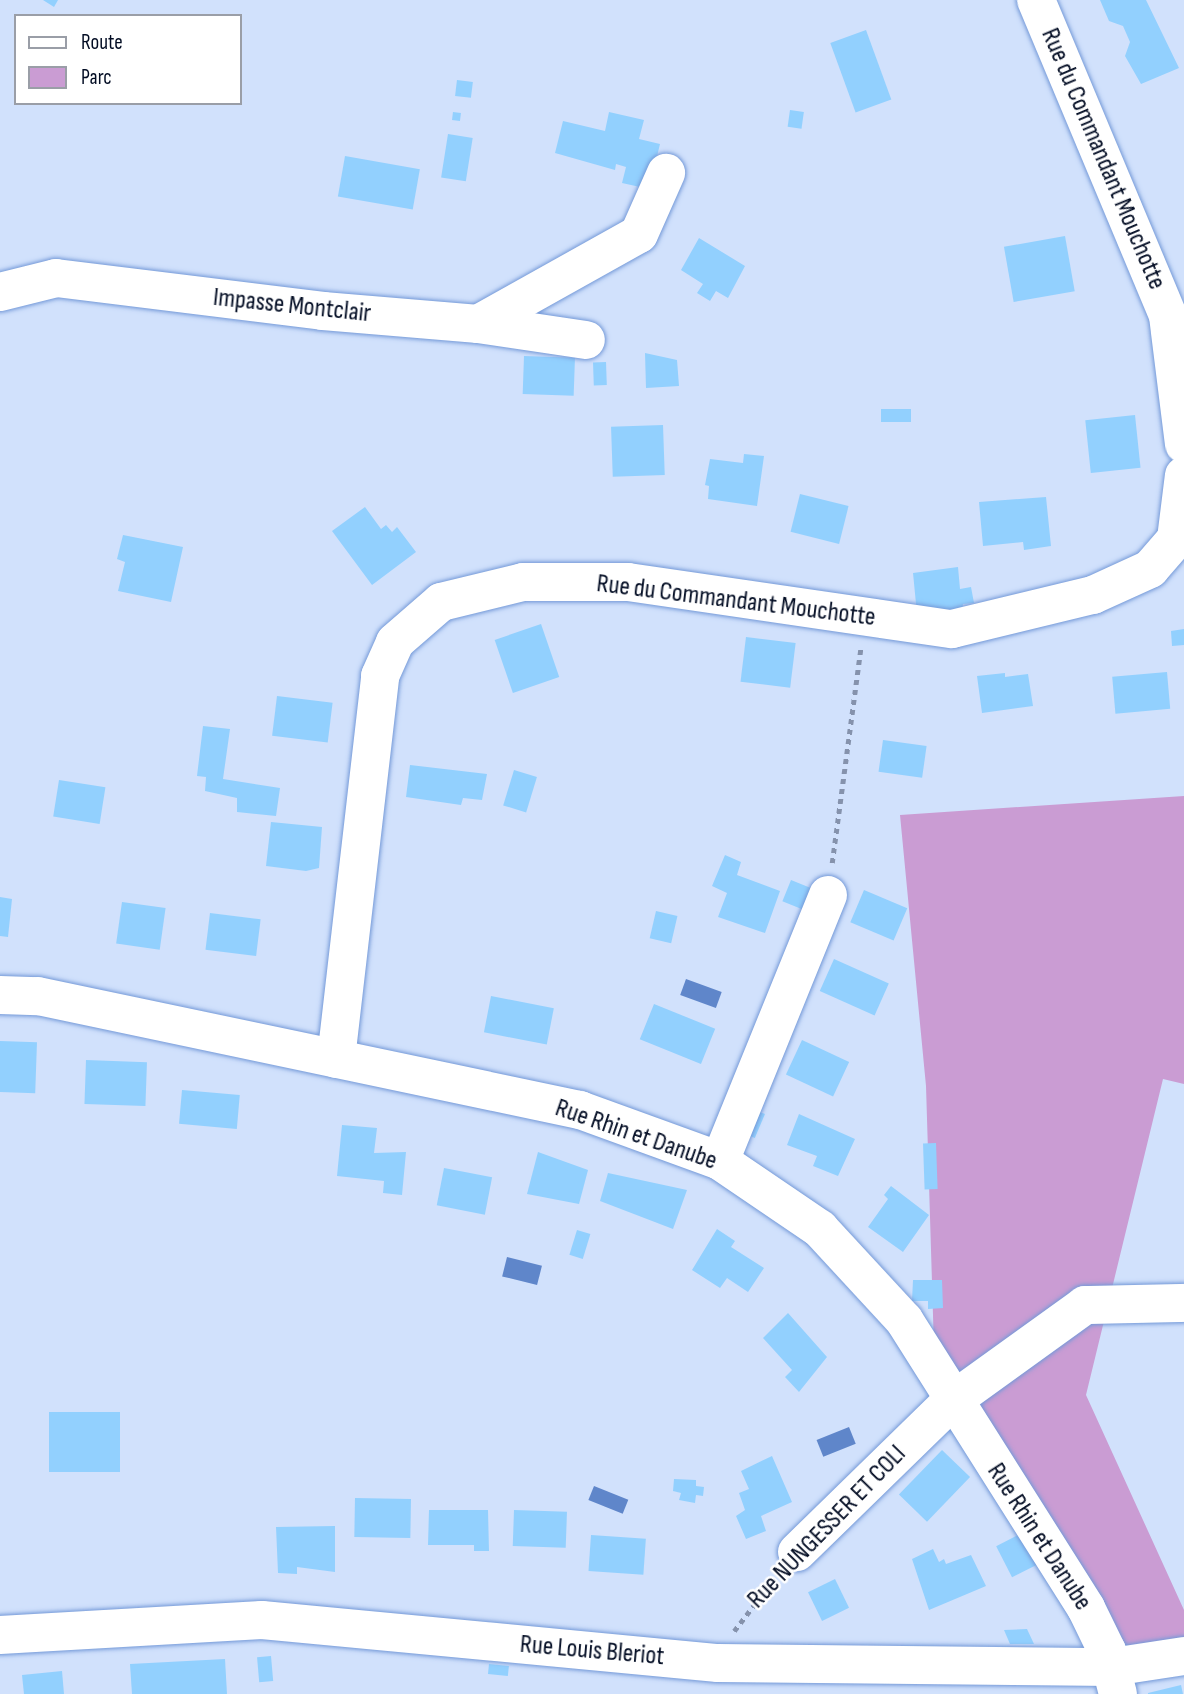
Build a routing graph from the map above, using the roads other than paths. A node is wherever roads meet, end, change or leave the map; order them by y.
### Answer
1 (1036, 0) edge
2 (666, 173) dead end
3 (0, 292) edge
4 (478, 324) junction
5 (586, 340) dead end
6 (1184, 443) edge
7 (1184, 475) edge
8 (828, 895) road end
9 (0, 995) edge
10 (336, 1059) junction
11 (720, 1161) junction
12 (1184, 1303) edge
13 (951, 1401) junction
14 (797, 1552) road end
15 (0, 1635) edge
16 (1184, 1656) edge
17 (715, 1679) edge
18 (1115, 1680) edge

1 - 6 street, Rue du Commandant Mouchotte
2 - 4 street
3 - 4 street, Impasse Montclair
4 - 5 street, Impasse Montclair
7 - 10 street, Rue du Commandant Mouchotte
8 - 11 street
9 - 10 street, Rue Rhin et Danube
10 - 11 street, Rue Rhin et Danube
11 - 13 street, Rue Rhin et Danube
12 - 13 street, Rue NUNGESSER ET COLI
13 - 14 street, Rue NUNGESSER ET COLI
13 - 18 street, Rue Rhin et Danube
15 - 17 street, Rue Louis Bleriot
16 - 18 street, Rue Louis Bleriot
17 - 18 street, Rue Louis Bleriot

